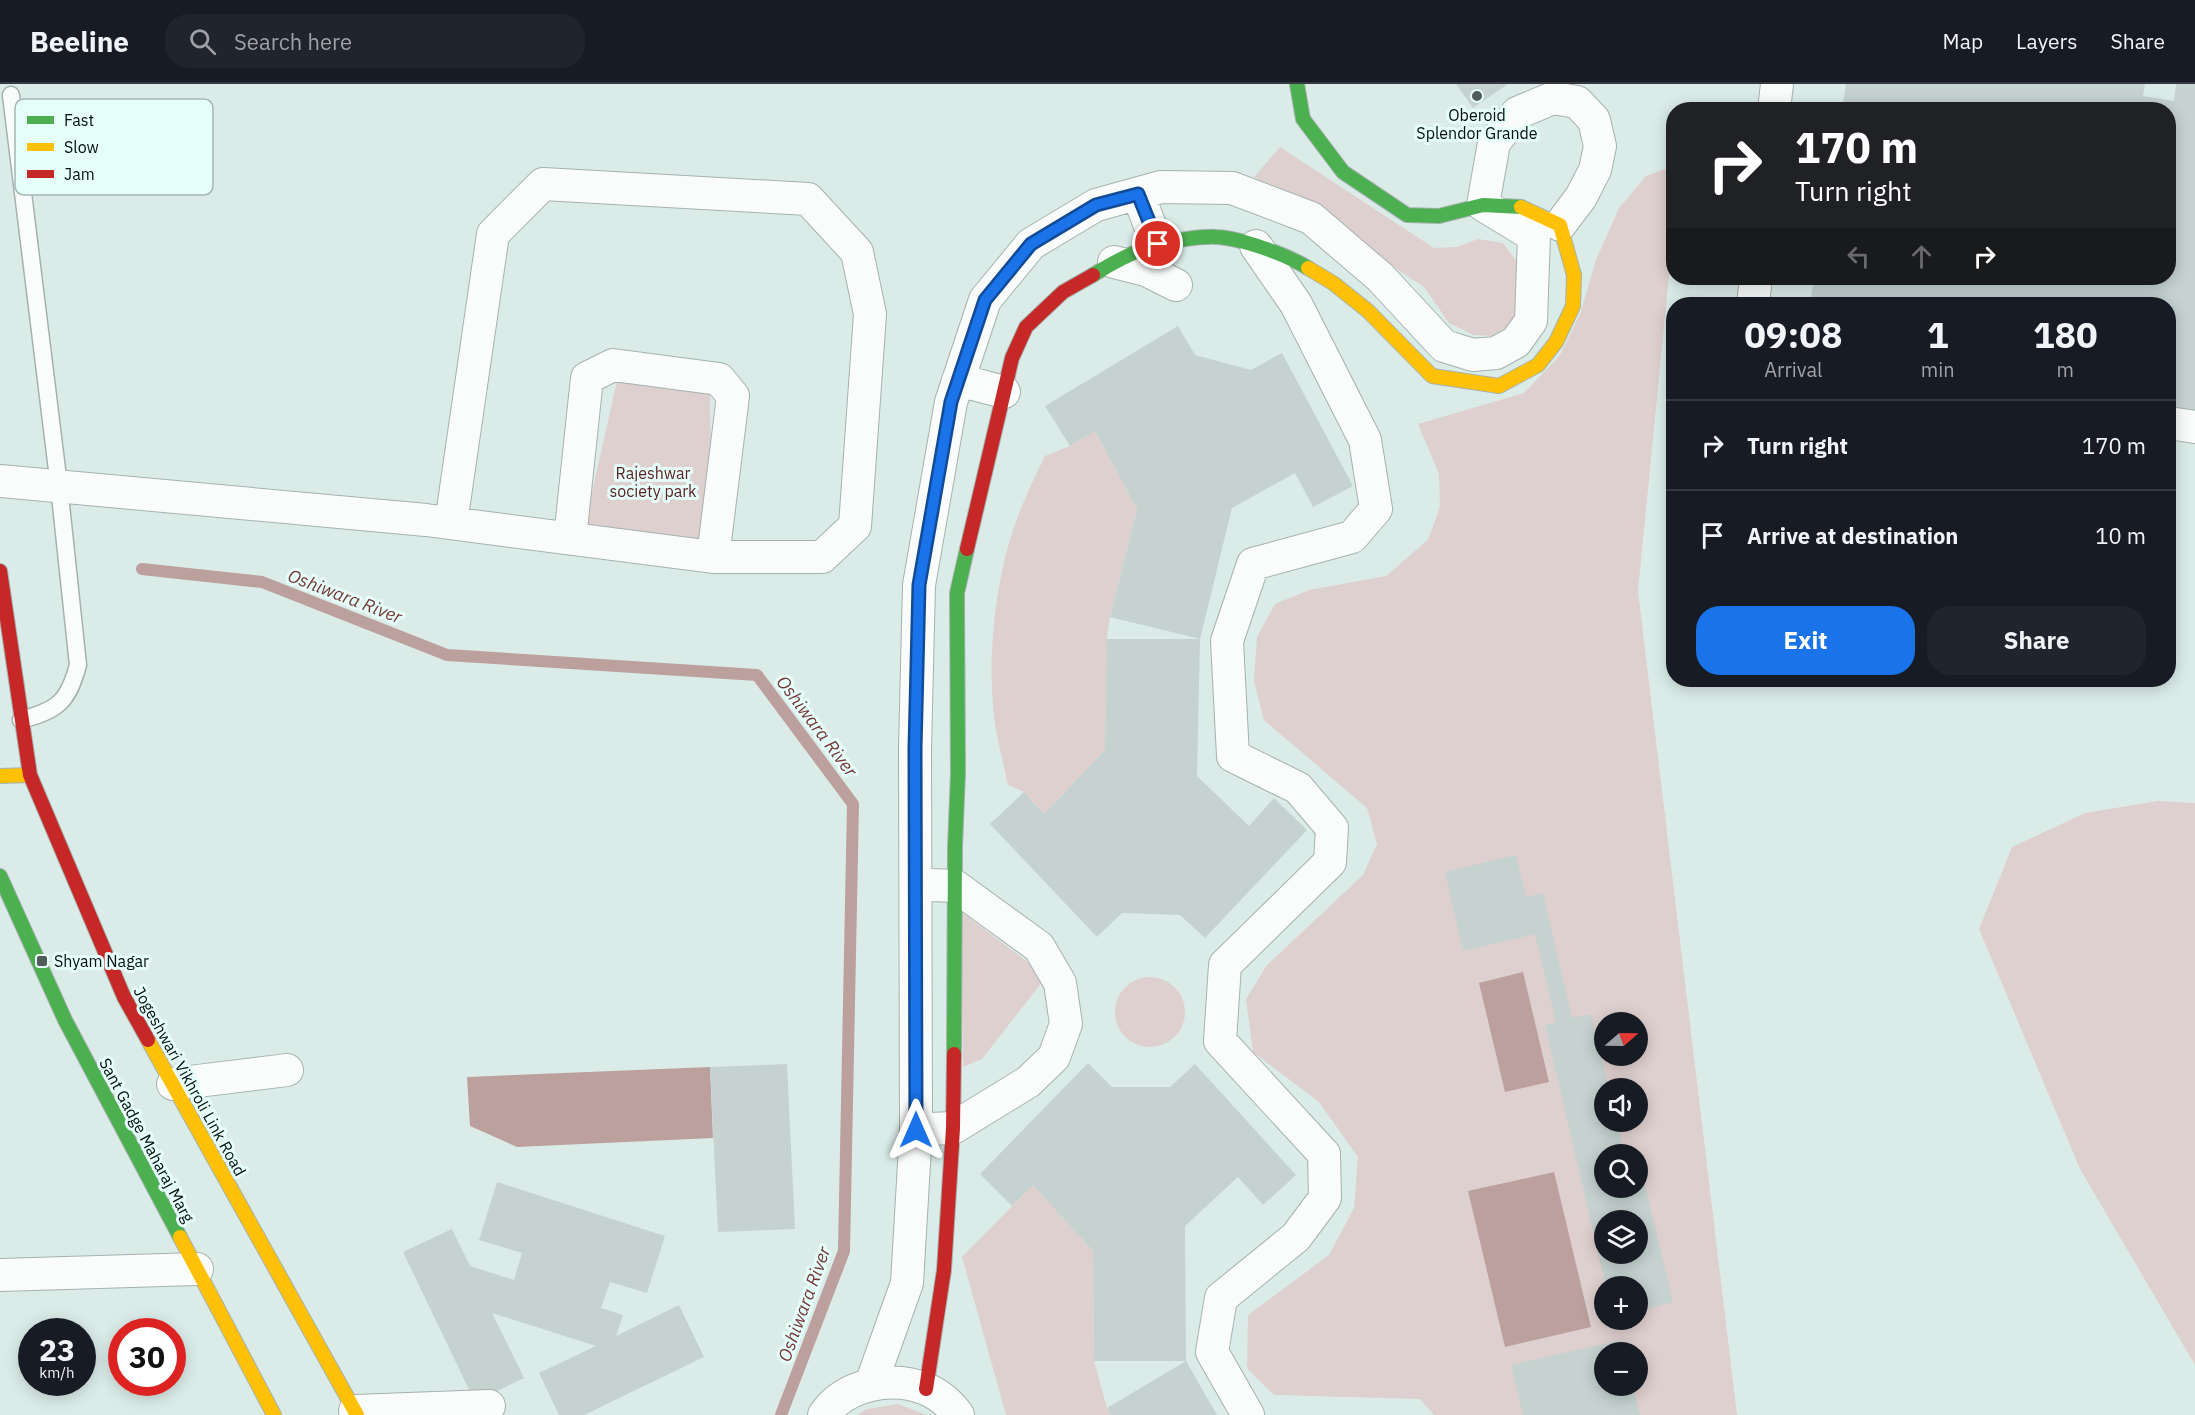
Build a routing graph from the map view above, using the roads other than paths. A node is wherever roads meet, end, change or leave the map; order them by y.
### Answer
1 (1297, 84) edge
2 (1777, 84) edge
3 (11, 95) dead end
4 (1775, 102) edge
5 (15, 128) edge
6 (1138, 194) junction
7 (23, 195) edge
8 (1483, 205) junction
9 (1311, 218) junction
10 (1560, 225) junction
11 (1158, 244) junction
12 (1256, 246) junction
13 (1295, 260) junction
14 (1114, 262) junction
15 (1176, 285) dead end
16 (958, 380) junction
17 (1004, 392) junction
18 (2176, 424) edge
19 (2195, 427) edge
20 (0, 481) edge
21 (59, 486) junction
22 (451, 523) junction
23 (570, 538) junction
24 (713, 557) junction
25 (0, 571) edge
26 (21, 720) junction
27 (30, 775) junction
28 (0, 776) edge
29 (0, 876) edge
30 (915, 884) junction
31 (955, 886) junction
32 (287, 1070) dead end
33 (173, 1084) junction
34 (953, 1128) junction
35 (916, 1130) junction
36 (197, 1269) junction
37 (0, 1275) edge
38 (871, 1384) junction
39 (926, 1389) junction
40 (489, 1406) dead end
41 (356, 1413) edge
42 (274, 1415) edge
43 (824, 1415) edge
44 (958, 1415) edge
45 (1248, 1415) edge

1 - 8 street
2 - 4 street
3 - 5 lane
6 - 9 street
6 - 11 street
6 - 16 street
7 - 21 lane
8 - 9 street
8 - 10 street
8 - 10 street
9 - 13 street
10 - 13 street
11 - 12 street
11 - 14 street
12 - 13 street
12 - 45 street
14 - 15 street
14 - 17 street
16 - 17 street
16 - 30 street
17 - 31 street
18 - 19 street
20 - 21 street
21 - 22 street
21 - 26 lane
22 - 23 street
22 - 24 street
23 - 24 street
23 - 24 street
25 - 26 street, Jogeshwari Vikhroli Link Road
26 - 27 street, Jogeshwari Vikhroli Link Road
27 - 28 street
27 - 33 street, Jogeshwari Vikhroli Link Road
29 - 36 street, Sant Gadge Maharaj Marg
30 - 31 street
30 - 35 street
31 - 34 street
31 - 34 street
32 - 33 street
33 - 41 street, Jogeshwari Vikhroli Link Road
34 - 35 street
34 - 39 street
35 - 38 street
36 - 37 street
36 - 42 street, Sant Gadge Maharaj Marg
38 - 39 street
38 - 43 street
39 - 44 street
40 - 41 street

